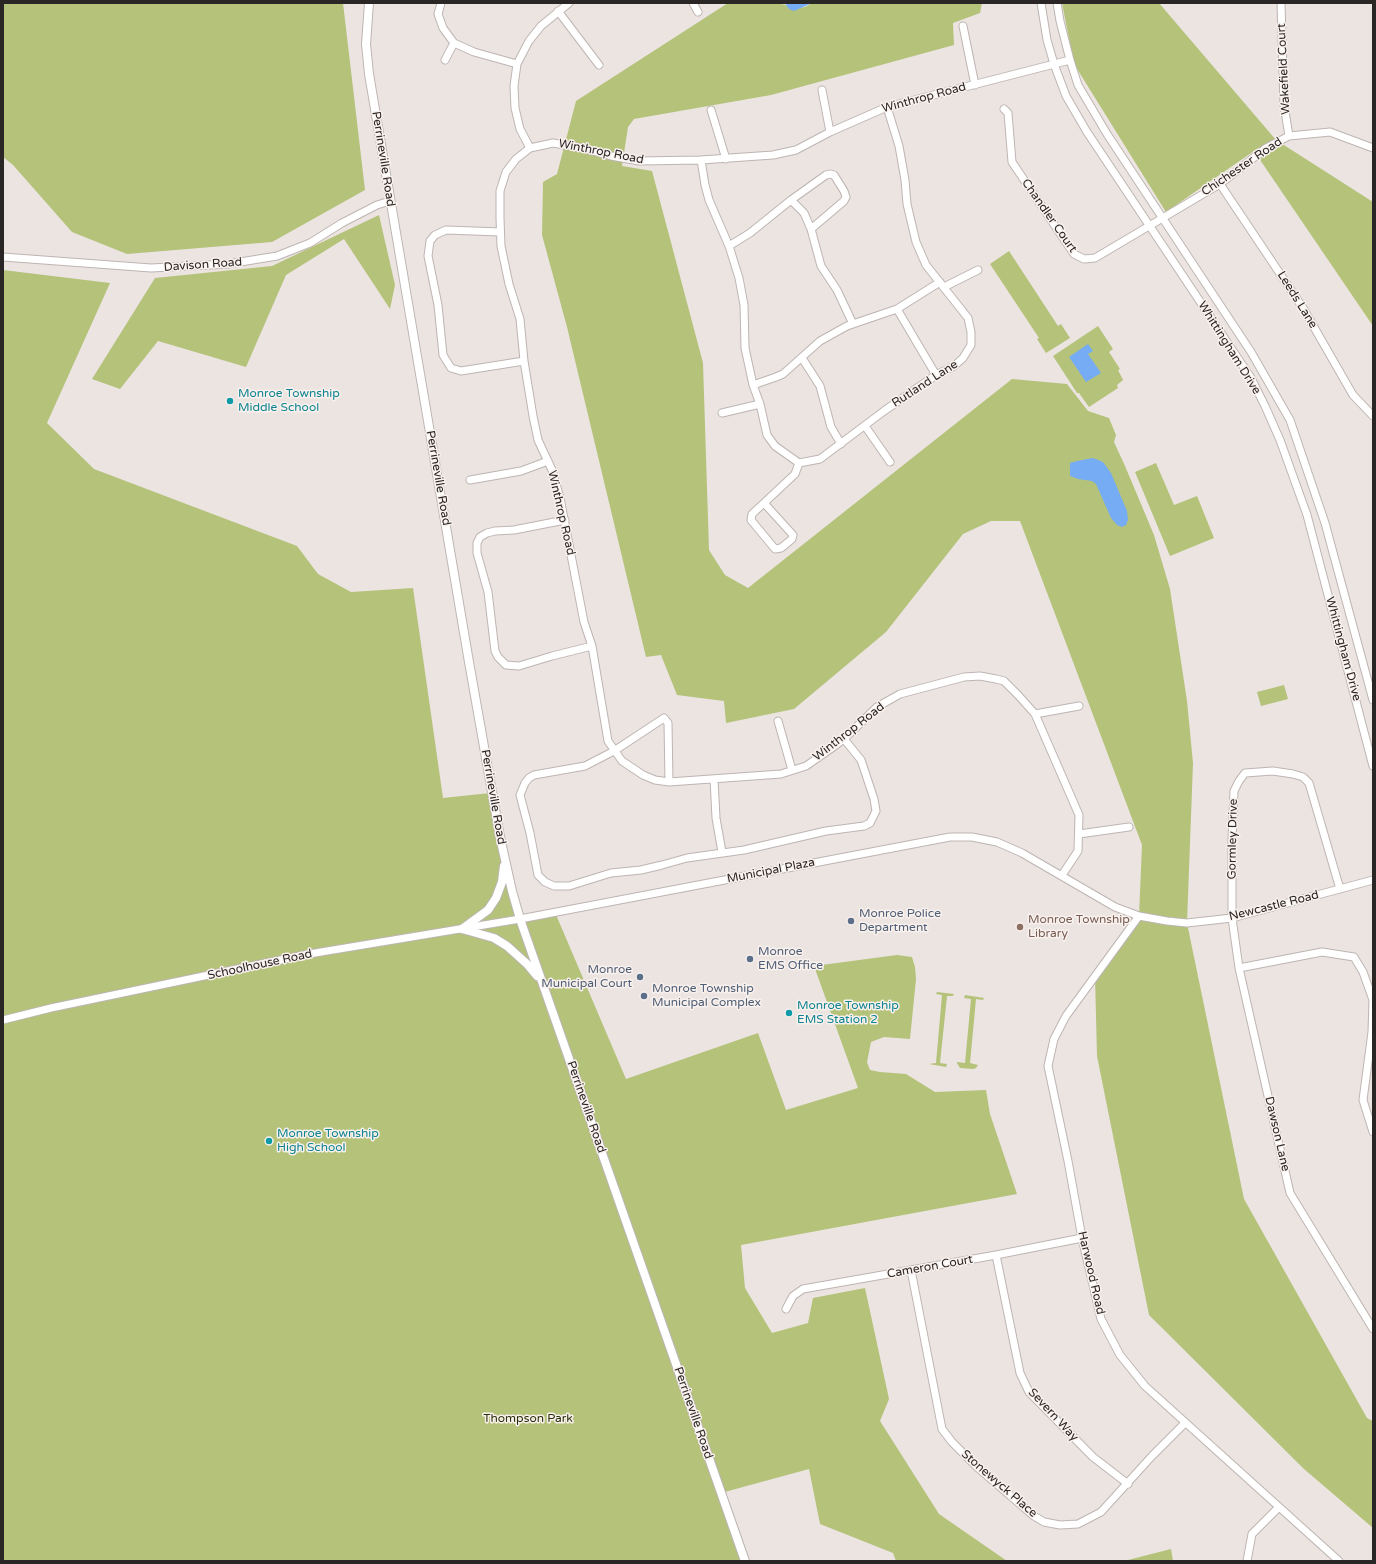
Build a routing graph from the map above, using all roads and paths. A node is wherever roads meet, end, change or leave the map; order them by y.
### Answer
1 (369, 3) edge
2 (441, 3) edge
3 (569, 3) edge
4 (693, 3) edge
5 (1041, 3) edge
6 (1058, 3) edge
7 (1281, 3) edge
8 (558, 11) junction
9 (698, 12) dead end
10 (963, 26) dead end
11 (454, 43) junction
12 (445, 60) dead end
13 (1070, 60) junction
14 (517, 64) junction
15 (1054, 64) junction
16 (599, 65) dead end
17 (975, 85) junction
18 (822, 90) dead end
19 (887, 107) junction
20 (1004, 109) dead end
21 (711, 110) dead end
22 (830, 132) junction
23 (1290, 136) junction
24 (530, 148) junction
25 (1373, 148) edge
26 (726, 159) junction
27 (701, 160) junction
28 (1220, 184) junction
29 (791, 200) junction
30 (390, 201) junction
31 (1161, 218) junction
32 (1149, 226) junction
33 (810, 229) junction
34 (500, 232) junction
35 (728, 246) junction
36 (3, 257) edge
37 (978, 270) dead end
38 (942, 285) junction
39 (897, 309) junction
40 (853, 324) junction
41 (802, 358) junction
42 (524, 361) junction
43 (936, 375) junction
44 (753, 385) junction
45 (760, 404) junction
46 (722, 413) dead end
47 (1373, 416) edge
48 (866, 426) junction
49 (841, 444) junction
50 (548, 461) junction
51 (890, 462) dead end
52 (799, 463) junction
53 (470, 480) dead end
54 (764, 503) junction
55 (565, 520) junction
56 (592, 646) junction
57 (1373, 700) edge
58 (1079, 706) dead end
59 (1035, 714) junction
60 (778, 721) dead end
61 (844, 739) junction
62 (614, 752) junction
63 (1373, 766) edge
64 (792, 770) junction
65 (714, 779) junction
66 (669, 782) junction
67 (1129, 827) dead end
68 (1079, 834) junction
69 (722, 852) junction
70 (1022, 853) joint
71 (504, 859) junction
72 (1062, 875) junction
73 (1373, 880) edge
74 (1340, 889) junction
75 (1139, 916) junction
76 (1232, 918) junction
77 (520, 919) junction
78 (462, 929) junction
79 (1239, 968) junction
80 (541, 981) junction
81 (3, 1020) edge
82 (1373, 1132) edge
83 (1082, 1238) junction
84 (996, 1255) junction
85 (911, 1270) junction
86 (786, 1309) dead end
87 (1373, 1330) edge
88 (1185, 1423) junction
89 (1128, 1484) junction
90 (1279, 1507) junction
91 (745, 1561) edge
92 (1247, 1561) edge
93 (1339, 1561) edge

1 - 30 street, Perrineville Road
2 - 11 street
3 - 8 street
4 - 9 street
5 - 15 street, Whittingham Drive
6 - 13 street, Whittingham Drive
7 - 23 street, Wakefield Court
8 - 14 street
8 - 16 street
10 - 17 street
11 - 12 street
11 - 14 street
13 - 15 street, Winthrop Road
13 - 31 street, Whittingham Drive
14 - 24 street
15 - 17 street, Winthrop Road
15 - 32 street, Whittingham Drive
17 - 19 street, Winthrop Road
18 - 22 street
19 - 22 street, Winthrop Road
19 - 38 street, Rutland Lane
20 - 32 street, Chandler Court
21 - 26 street
22 - 26 street, Winthrop Road
23 - 25 street, Chichester Road
23 - 28 street, Chichester Road
24 - 27 street, Winthrop Road
24 - 34 street, Winthrop Road
26 - 27 street, Winthrop Road
27 - 35 street
28 - 31 street, Chichester Road
28 - 47 street, Leeds Lane
29 - 33 street
29 - 33 street
29 - 35 street
30 - 36 street, Davison Road
30 - 71 street, Perrineville Road
31 - 32 street, Chandler Court
31 - 57 street, Whittingham Drive
32 - 63 street, Whittingham Drive
33 - 40 street
34 - 42 street, Winthrop Road
34 - 42 street
35 - 44 street
37 - 38 street
38 - 39 street
38 - 43 street, Rutland Lane
39 - 40 street
39 - 43 street
40 - 41 street
41 - 44 street
41 - 49 street
42 - 50 street, Winthrop Road
43 - 48 street, Rutland Lane
44 - 45 street
45 - 46 street
45 - 52 street
48 - 49 street, Rutland Lane
48 - 51 street
49 - 52 street, Rutland Lane
50 - 53 street
50 - 55 street, Winthrop Road
52 - 54 street
54 - 54 street
55 - 56 street, Winthrop Road
55 - 56 street
56 - 62 street, Winthrop Road
58 - 59 street
59 - 61 street, Winthrop Road
59 - 68 street, Winthrop Road
60 - 64 street
61 - 64 street, Winthrop Road
61 - 69 street
62 - 66 street, Winthrop Road
62 - 66 street
62 - 69 street
64 - 65 street, Winthrop Road
65 - 66 street, Winthrop Road
65 - 69 street
67 - 68 street
68 - 72 street, Winthrop Road
70 - 72 street, Newcastle Road
70 - 77 street, Municipal Plaza
71 - 77 street, Perrineville Road
71 - 78 street
72 - 75 street, Newcastle Road
73 - 74 street, Newcastle Road
74 - 76 street, Newcastle Road
74 - 76 street, Gormley Drive
75 - 76 street, Newcastle Road
75 - 83 street, Harwood Road
76 - 79 street, Dawson Lane
77 - 78 street, Schoolhouse Road
77 - 80 street, Perrineville Road
78 - 80 street
78 - 81 street, Schoolhouse Road
79 - 82 street
79 - 87 street, Dawson Lane
80 - 91 street, Perrineville Road
83 - 84 street, Cameron Court
83 - 88 street, Harwood Road
84 - 85 street, Cameron Court
84 - 89 street, Severn Way
85 - 86 street, Cameron Court
85 - 89 street, Stonewyck Place
88 - 89 street, Stonewyck Place
88 - 90 street, Harwood Road
90 - 92 street
90 - 93 street, Harwood Road

